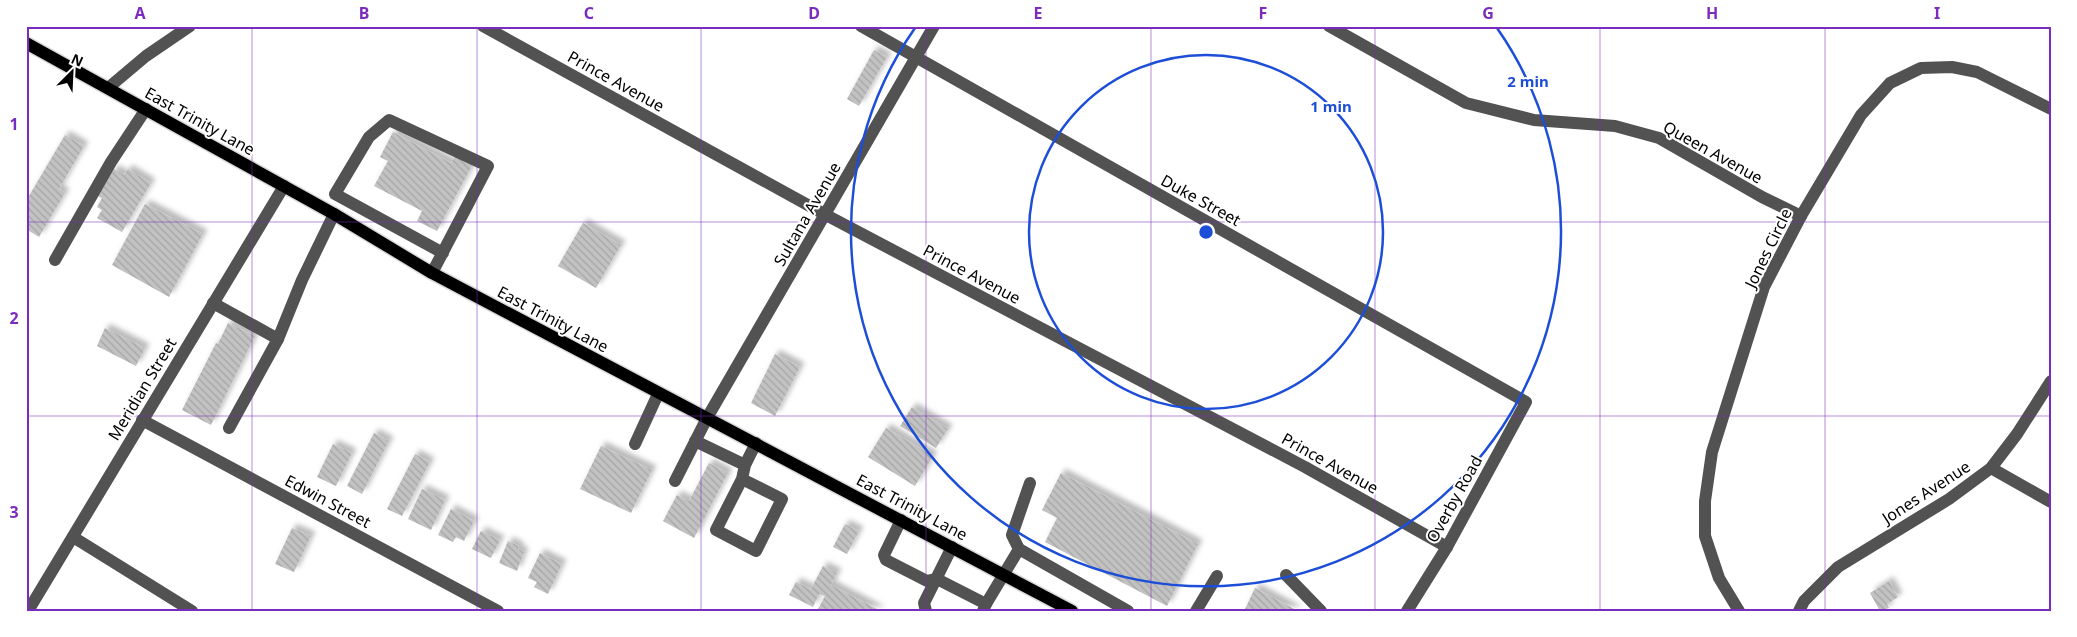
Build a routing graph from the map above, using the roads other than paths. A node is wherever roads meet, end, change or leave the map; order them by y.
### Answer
1 (190, 26) edge
2 (483, 26) edge
3 (861, 26) edge
4 (934, 26) edge
5 (1329, 26) edge
6 (27, 45) edge
7 (915, 57) junction
8 (108, 88) junction
9 (146, 109) junction
10 (2051, 109) edge
11 (284, 186) junction
12 (334, 214) junction
13 (826, 215) junction
14 (1801, 216) junction
15 (443, 252) junction
16 (55, 260) dead end
17 (432, 273) junction
18 (213, 303) junction
19 (278, 339) junction
20 (2051, 381) edge
21 (658, 394) junction
22 (1526, 402) joint
23 (707, 418) junction
24 (142, 420) junction
25 (230, 428) dead end
26 (695, 441) junction
27 (756, 443) junction
28 (635, 444) dead end
29 (745, 465) junction
30 (1991, 468) junction
31 (742, 479) junction
32 (675, 481) dead end
33 (1030, 484) dead end
34 (2051, 502) edge
35 (901, 520) junction
36 (73, 537) junction
37 (952, 547) junction
38 (1447, 547) junction
39 (1019, 549) junction
40 (1004, 574) junction
41 (1286, 575) dead end
42 (1217, 576) dead end
43 (937, 579) junction
44 (984, 608) edge
45 (28, 611) edge
46 (192, 611) edge
47 (498, 611) edge
48 (926, 611) edge
49 (1072, 611) edge
50 (1128, 611) edge
51 (1196, 611) edge
52 (1321, 611) edge
53 (1407, 611) edge
54 (1739, 611) edge
55 (1799, 611) edge

1 - 8 street
2 - 13 street, Prince Avenue
3 - 7 street, Duke Street
4 - 7 street, Sultana Avenue
5 - 14 street, Queen Avenue
6 - 8 main road, East Trinity Lane
7 - 13 street, Sultana Avenue
7 - 22 street, Duke Street
8 - 9 main road, East Trinity Lane
9 - 11 main road, East Trinity Lane
9 - 16 street
10 - 14 street, Jones Circle
11 - 12 main road, East Trinity Lane
11 - 18 street, Meridian Street
12 - 17 main road, East Trinity Lane
12 - 19 street
13 - 23 street, Sultana Avenue
13 - 38 street, Prince Avenue
14 - 54 street, Jones Circle
15 - 15 street
15 - 17 street
17 - 21 main road, East Trinity Lane
18 - 19 street
18 - 24 street, Meridian Street
19 - 25 street
20 - 30 street, Jones Avenue
21 - 23 main road, East Trinity Lane
21 - 28 street
22 - 38 street, Overby Road
23 - 26 street, Sultana Avenue
23 - 27 main road, East Trinity Lane
24 - 36 street, Meridian Street
24 - 47 street, Edwin Street
26 - 29 street
26 - 32 street, Sultana Avenue
27 - 29 street
27 - 35 main road, East Trinity Lane
29 - 31 street
30 - 34 street
30 - 55 street, Jones Avenue
31 - 31 street
33 - 39 street
35 - 37 main road, East Trinity Lane
35 - 43 street
36 - 45 street, Meridian Street
36 - 46 street
37 - 40 main road, East Trinity Lane
37 - 43 street
38 - 53 street, Overby Road
39 - 40 street
39 - 50 street
40 - 44 street
40 - 49 main road, East Trinity Lane
41 - 52 street
42 - 51 street
43 - 44 street
43 - 48 street

